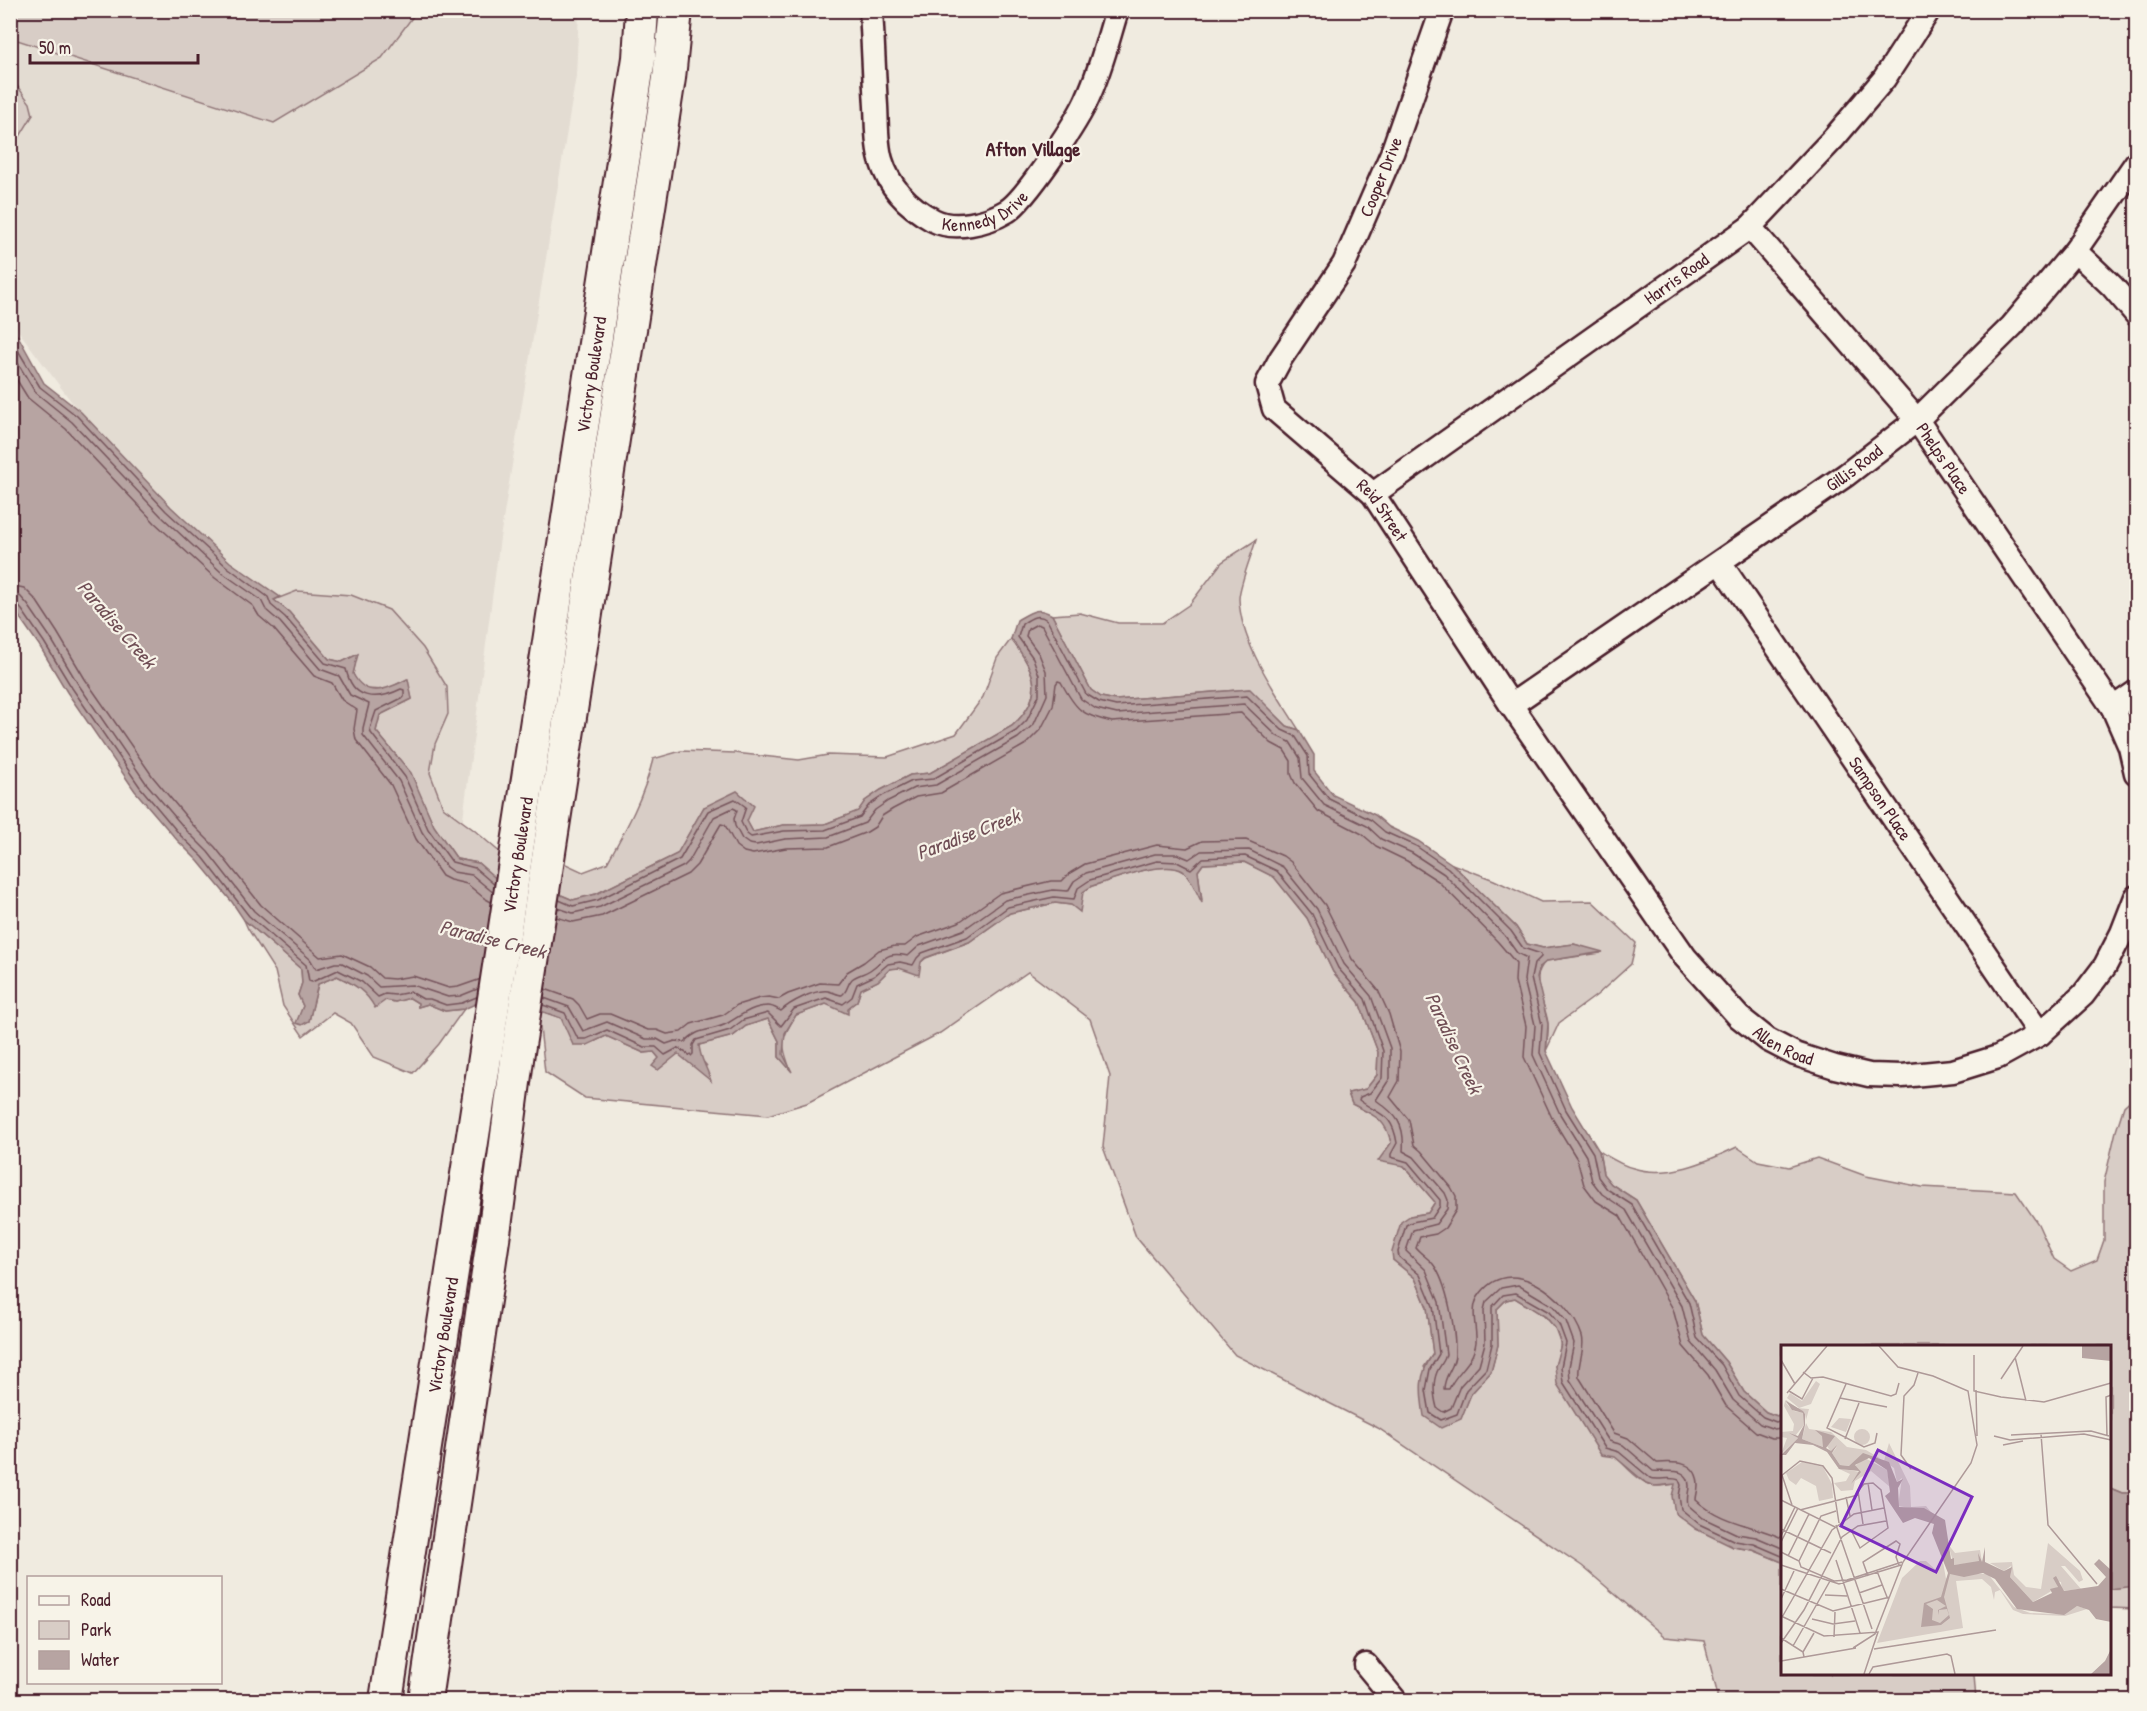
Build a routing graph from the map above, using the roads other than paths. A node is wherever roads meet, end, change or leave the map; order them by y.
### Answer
1 (642, 10) edge
2 (676, 10) edge
3 (871, 10) edge
4 (1117, 10) edge
5 (1442, 10) edge
6 (1922, 13) edge
7 (2136, 163) edge
8 (1750, 227) junction
9 (2075, 251) junction
10 (2136, 314) edge
11 (1298, 333) joint
12 (1917, 420) junction
13 (1373, 494) junction
14 (1720, 563) junction
15 (2136, 692) edge
16 (1511, 705) junction
17 (2113, 708) junction
18 (2136, 773) edge
19 (537, 825) junction
20 (2136, 897) edge
21 (2040, 1034) junction
22 (1366, 1665) dead end
23 (386, 1701) edge
24 (425, 1701) edge
25 (1395, 1701) edge

1 - 19 main road, Victory Boulevard
2 - 19 main road, Victory Boulevard
3 - 4 street, Kennedy Drive
5 - 11 street, Cooper Drive
6 - 8 street, Harris Road
7 - 9 street, Gillis Road
8 - 12 street, Phelps Place
8 - 13 street, Harris Road
9 - 10 street
9 - 12 street, Gillis Road
11 - 13 street, Reid Street
12 - 14 street, Gillis Road
12 - 17 street, Phelps Place
13 - 16 street, Reid Street
14 - 16 street, Gillis Road
14 - 21 street, Sampson Place
15 - 17 street
16 - 21 street, Allen Road
17 - 18 street
19 - 23 main road, Victory Boulevard
19 - 24 main road, Victory Boulevard
20 - 21 street, Allen Road
22 - 25 street

